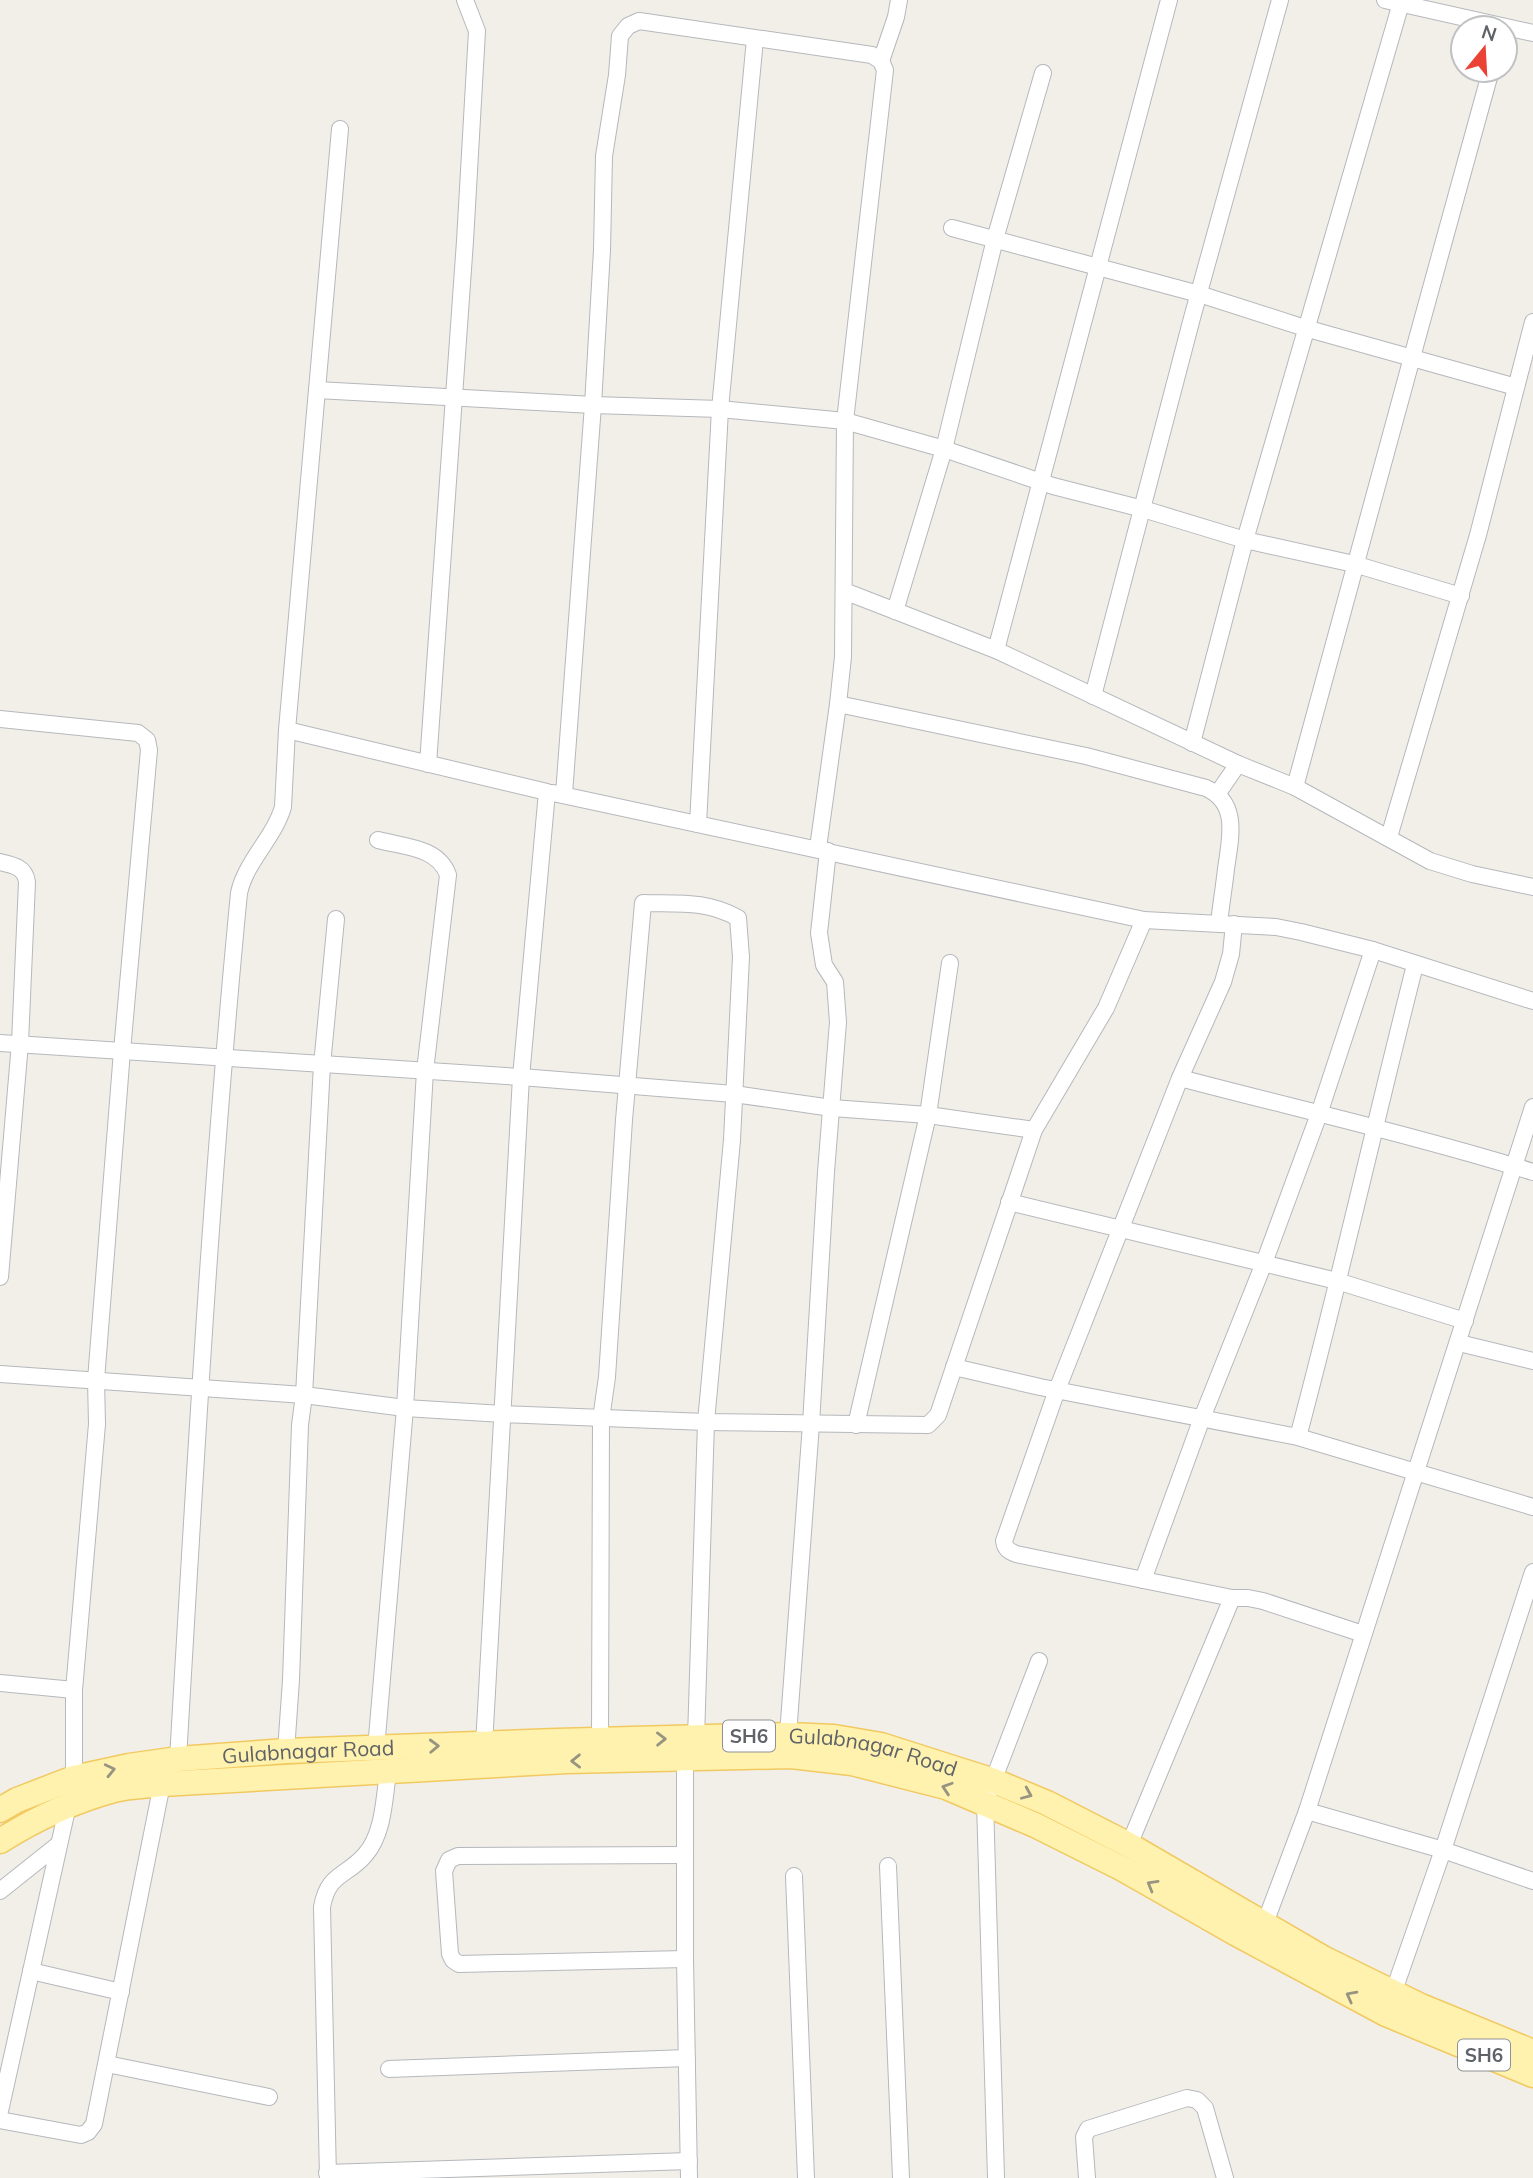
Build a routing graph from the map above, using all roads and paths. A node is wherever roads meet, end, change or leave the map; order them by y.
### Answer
1 (465, 0) edge
2 (899, 0) edge
3 (1169, 0) edge
4 (1280, 0) edge
5 (1393, 2) edge
6 (1449, 15) edge
7 (755, 39) junction
8 (881, 61) junction
9 (1043, 72) dead end
10 (1487, 84) edge
11 (340, 129) dead end
12 (952, 228) dead end
13 (995, 239) junction
14 (1096, 267) junction
15 (1199, 294) junction
16 (1533, 322) edge
17 (1305, 328) junction
18 (1413, 358) junction
19 (1516, 387) junction
20 (317, 390) junction
21 (453, 396) junction
22 (593, 405) junction
23 (720, 409) junction
24 (845, 421) junction
25 (944, 449) junction
26 (1042, 482) junction
27 (1143, 509) junction
28 (1245, 540) junction
29 (1354, 564) junction
30 (844, 591) junction
31 (1461, 596) junction
32 (895, 611) junction
33 (996, 650) junction
34 (1093, 696) junction
35 (838, 704) junction
36 (0, 719) edge
37 (287, 730) junction
38 (1192, 743) junction
39 (428, 764) junction
40 (1238, 764) junction
41 (1295, 788) junction
42 (555, 793) junction
43 (1218, 793) junction
44 (698, 824) junction
45 (1389, 837) junction
46 (379, 841) dead end
47 (823, 850) junction
48 (0, 862) edge
49 (1533, 887) edge
50 (336, 919) dead end
51 (1144, 920) junction
52 (1226, 924) junction
53 (1373, 950) junction
54 (950, 962) dead end
55 (1415, 965) junction
56 (1533, 1001) edge
57 (0, 1043) edge
58 (20, 1043) junction
59 (122, 1051) junction
60 (223, 1058) junction
61 (322, 1065) junction
62 (425, 1072) junction
63 (521, 1077) junction
64 (1180, 1079) junction
65 (628, 1085) junction
66 (734, 1094) junction
67 (1533, 1107) edge
68 (832, 1108) junction
69 (1319, 1114) junction
70 (928, 1115) junction
71 (1374, 1126) junction
72 (1034, 1130) junction
73 (1514, 1166) junction
74 (1533, 1172) edge
75 (1009, 1202) junction
76 (1122, 1229) junction
77 (1264, 1263) junction
78 (0, 1277) edge
79 (1337, 1281) junction
80 (1465, 1321) junction
81 (1459, 1343) junction
82 (1533, 1362) edge
83 (954, 1367) junction
84 (0, 1374) edge
85 (96, 1380) junction
86 (199, 1388) junction
87 (1057, 1390) junction
88 (304, 1395) junction
89 (405, 1408) junction
90 (503, 1414) junction
91 (1202, 1418) junction
92 (601, 1419) junction
93 (706, 1422) junction
94 (811, 1424) junction
95 (856, 1425) junction
96 (1298, 1437) junction
97 (1416, 1472) junction
98 (1533, 1507) edge
99 (1533, 1572) edge
100 (1143, 1580) junction
101 (1232, 1598) junction
102 (1363, 1634) junction
103 (1039, 1661) dead end
104 (0, 1683) edge
105 (74, 1690) junction
106 (788, 1735) junction
107 (600, 1740) junction
108 (484, 1744) junction
109 (376, 1749) junction
110 (691, 1749) junction
111 (286, 1751) junction
112 (178, 1759) junction
113 (388, 1772) junction
114 (74, 1778) junction
115 (162, 1784) junction
116 (990, 1792) junction
117 (67, 1806) junction
118 (0, 1810) edge
119 (1307, 1811) junction
120 (0, 1841) edge
121 (59, 1844) junction
122 (1129, 1845) junction
123 (1443, 1850) junction
124 (685, 1855) junction
125 (888, 1866) dead end
126 (794, 1876) dead end
127 (1533, 1881) edge
128 (0, 1891) edge
129 (1265, 1923) junction
130 (685, 1959) junction
131 (31, 1971) junction
132 (121, 1992) junction
133 (1389, 2004) junction
134 (1438, 2025) junction
135 (1533, 2052) edge
136 (687, 2058) junction
137 (107, 2064) junction
138 (389, 2069) dead end
139 (1533, 2075) edge
140 (269, 2098) dead end
141 (0, 2111) edge
142 (0, 2120) edge
143 (689, 2161) junction
144 (328, 2176) edge
145 (689, 2178) edge
146 (806, 2178) edge
147 (901, 2178) edge
148 (996, 2178) edge
149 (1087, 2178) edge
150 (1224, 2178) edge

1 - 21 street
2 - 8 street
3 - 14 street
4 - 15 street
5 - 6 street
5 - 17 street
7 - 8 street
7 - 22 street
7 - 23 street
8 - 24 street
9 - 13 street
10 - 18 street
11 - 20 street
12 - 13 street
13 - 14 street
13 - 25 street
14 - 15 street
14 - 26 street
15 - 17 street
15 - 27 street
16 - 19 street
17 - 18 street
17 - 28 street
18 - 19 street
18 - 29 street
19 - 31 street
20 - 21 street
20 - 37 street
21 - 22 street
21 - 39 street
22 - 23 street
22 - 42 street
23 - 24 street
23 - 44 street
24 - 25 street
24 - 30 street
25 - 26 street
25 - 32 street
26 - 27 street
26 - 33 street
27 - 28 street
27 - 34 street
28 - 29 street
28 - 38 street
29 - 31 street
29 - 41 street
30 - 32 street
30 - 35 street
31 - 45 street
32 - 33 street
33 - 34 street
34 - 38 street
35 - 43 street
35 - 47 street
36 - 59 street
37 - 39 street
37 - 60 street
38 - 40 street
39 - 42 street
40 - 41 street
40 - 43 street
41 - 45 street
42 - 44 street
42 - 63 street
43 - 52 street
44 - 47 street
45 - 49 street
46 - 62 street
47 - 51 street
47 - 68 street
48 - 58 street
50 - 61 street
51 - 52 street
51 - 72 street
52 - 53 street
52 - 64 street
53 - 55 street
53 - 69 street
54 - 70 street
55 - 56 street
55 - 71 street
57 - 58 street
58 - 59 street
58 - 78 street
59 - 60 street
59 - 85 street
60 - 61 street
60 - 86 street
61 - 62 street
61 - 88 street
62 - 63 street
62 - 89 street
63 - 65 street
63 - 90 street
64 - 69 street
64 - 76 street
65 - 66 street
65 - 66 street
65 - 92 street
66 - 68 street
66 - 93 street
67 - 73 street
68 - 70 street
68 - 94 street
69 - 71 street
69 - 77 street
70 - 72 street
70 - 95 street
71 - 73 street
71 - 79 street
72 - 75 street
73 - 74 street
73 - 80 street
75 - 76 street
75 - 83 street
76 - 77 street
76 - 87 street
77 - 79 street
77 - 91 street
79 - 80 street
79 - 96 street
80 - 81 street
81 - 82 street
81 - 97 street
83 - 87 street
83 - 95 street
84 - 85 street
85 - 86 street
85 - 105 street
86 - 88 street
86 - 112 street
87 - 91 street
87 - 100 street
88 - 89 street
88 - 111 street
89 - 90 street
89 - 109 street
90 - 92 street
90 - 108 street
91 - 96 street
91 - 100 street
92 - 93 street
92 - 107 street
93 - 94 street
93 - 110 street
94 - 95 street
94 - 106 street
96 - 97 street
97 - 98 street
97 - 102 street
99 - 123 street
100 - 101 street
101 - 102 street
101 - 122 street
102 - 119 street
103 - 116 street
104 - 105 street
105 - 114 street
106 - 110 main road, Gulabnagar Road / SH6
106 - 116 main road, Gulabnagar Road / SH6
107 - 108 main road, Gulabnagar Road / SH6
107 -> 110 main road, Gulabnagar Road / SH6
109 -> 108 main road, Gulabnagar Road / SH6
109 - 111 main road, Gulabnagar Road / SH6
110 -> 113 main road, Gulabnagar Road / SH6
116 -> 110 main road, Gulabnagar Road / SH6
110 - 124 street
111 - 112 main road, Gulabnagar Road / SH6
114 -> 112 main road, Gulabnagar Road / SH6
113 - 115 main road, Gulabnagar Road / SH6
113 - 144 street
114 - 117 street
114 - 118 main road, Gulabnagar Road / SH6
115 - 117 main road, Gulabnagar Road / SH6
115 - 132 street
116 -> 122 main road, Gulabnagar Road / SH6
133 -> 116 main road, Gulabnagar Road / SH6
116 - 148 street
117 - 120 main road, Gulabnagar Road / SH6
117 - 121 street
119 - 123 street
119 - 129 street
121 - 128 street
121 - 131 street
122 - 129 main road, Gulabnagar Road / SH6
123 - 127 street
123 - 133 street
124 - 130 street
124 - 130 street
125 - 147 street
126 - 146 street
129 - 133 main road, Gulabnagar Road / SH6
130 - 136 street
131 - 132 street
131 - 141 street
132 - 137 street
133 - 134 main road, Gulabnagar Road / SH6
134 - 135 main road, SH6
134 - 139 main road, SH6
136 - 138 street
136 - 143 street
137 - 140 street
137 - 142 street
143 - 144 street
143 - 145 street
149 - 150 street

